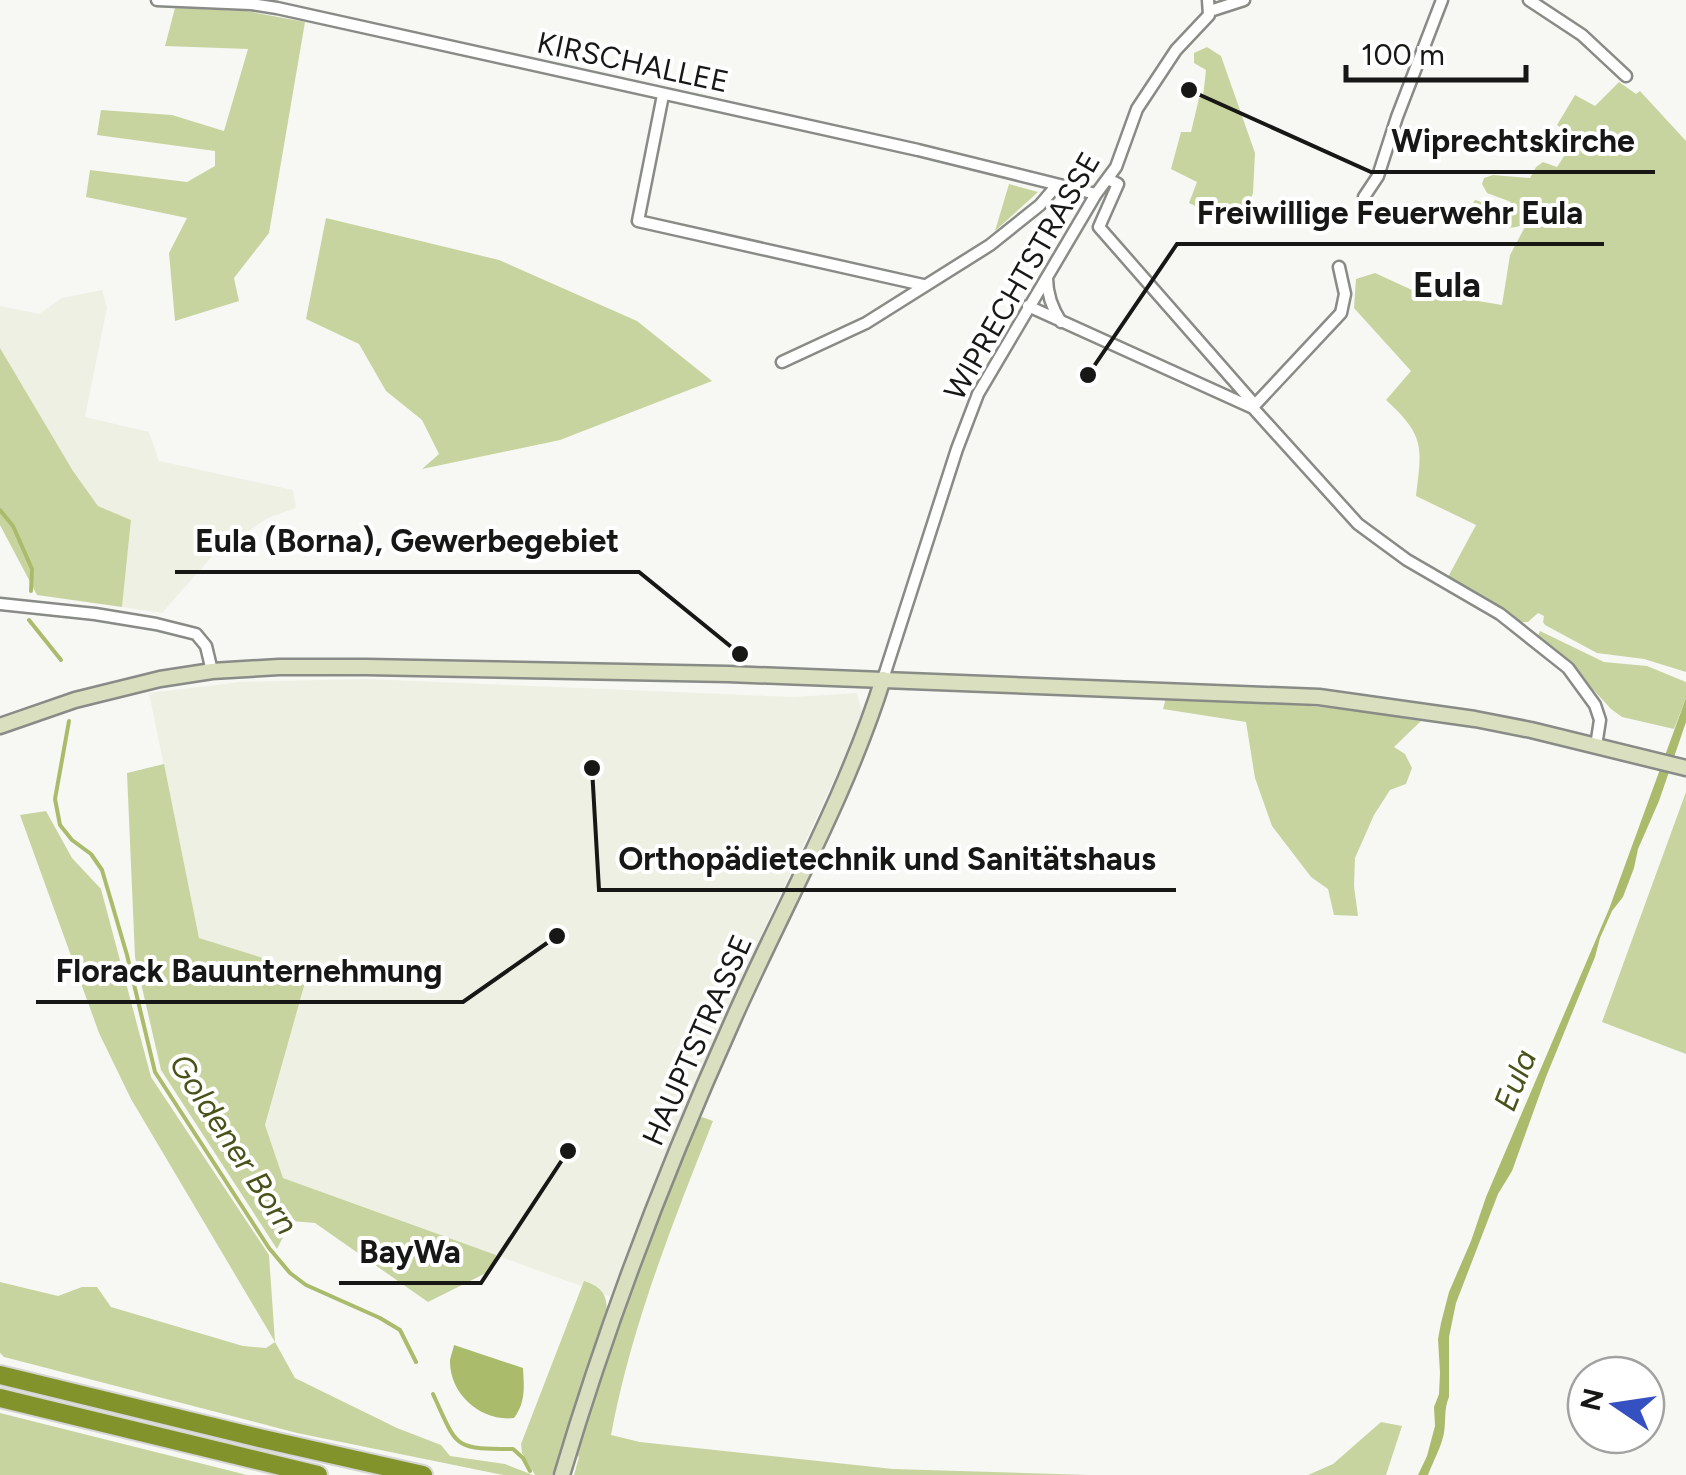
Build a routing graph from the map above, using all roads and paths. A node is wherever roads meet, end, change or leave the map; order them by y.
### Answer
1 (158, 0) edge
2 (1244, 0) edge
3 (1442, 0) edge
4 (1529, 0) edge
5 (1209, 5) edge
6 (1626, 76) dead end
7 (663, 95) junction
8 (1108, 180) junction
9 (1058, 185) junction
10 (1096, 194) junction
11 (1364, 198) dead end
12 (1339, 266) dead end
13 (1047, 275) junction
14 (923, 285) junction
15 (1028, 306) junction
16 (1062, 323) junction
17 (782, 362) dead end
18 (1254, 407) junction
19 (0, 604) edge
20 (890, 654) joint
21 (212, 671) junction
22 (883, 680) junction
23 (0, 726) edge
24 (1596, 746) junction
25 (1686, 768) edge
26 (0, 1374) edge
27 (0, 1398) edge
28 (318, 1475) edge
29 (423, 1475) edge
30 (562, 1475) edge

1 - 7 street, KIRSCHALLEE
2 - 5 street
3 - 11 street
4 - 6 street
5 - 8 street, WIPRECHTSTRASSE
7 - 9 street, KIRSCHALLEE
7 - 14 street
8 - 10 street, WIPRECHTSTRASSE
8 - 18 street
9 - 10 street, KIRSCHALLEE
9 - 14 street
10 - 13 street, WIPRECHTSTRASSE
12 - 18 street
13 - 15 street, WIPRECHTSTRASSE
13 - 16 street
14 - 17 street
15 - 16 street
15 - 20 street, WIPRECHTSTRASSE
16 - 18 street
18 - 24 street
19 - 21 street
20 - 22 street, HAUPTSTRASSE
21 - 22 main road
21 - 23 main road
22 - 24 main road
22 - 30 main road, HAUPTSTRASSE
24 - 25 main road
26 - 29 highway
27 - 28 highway

